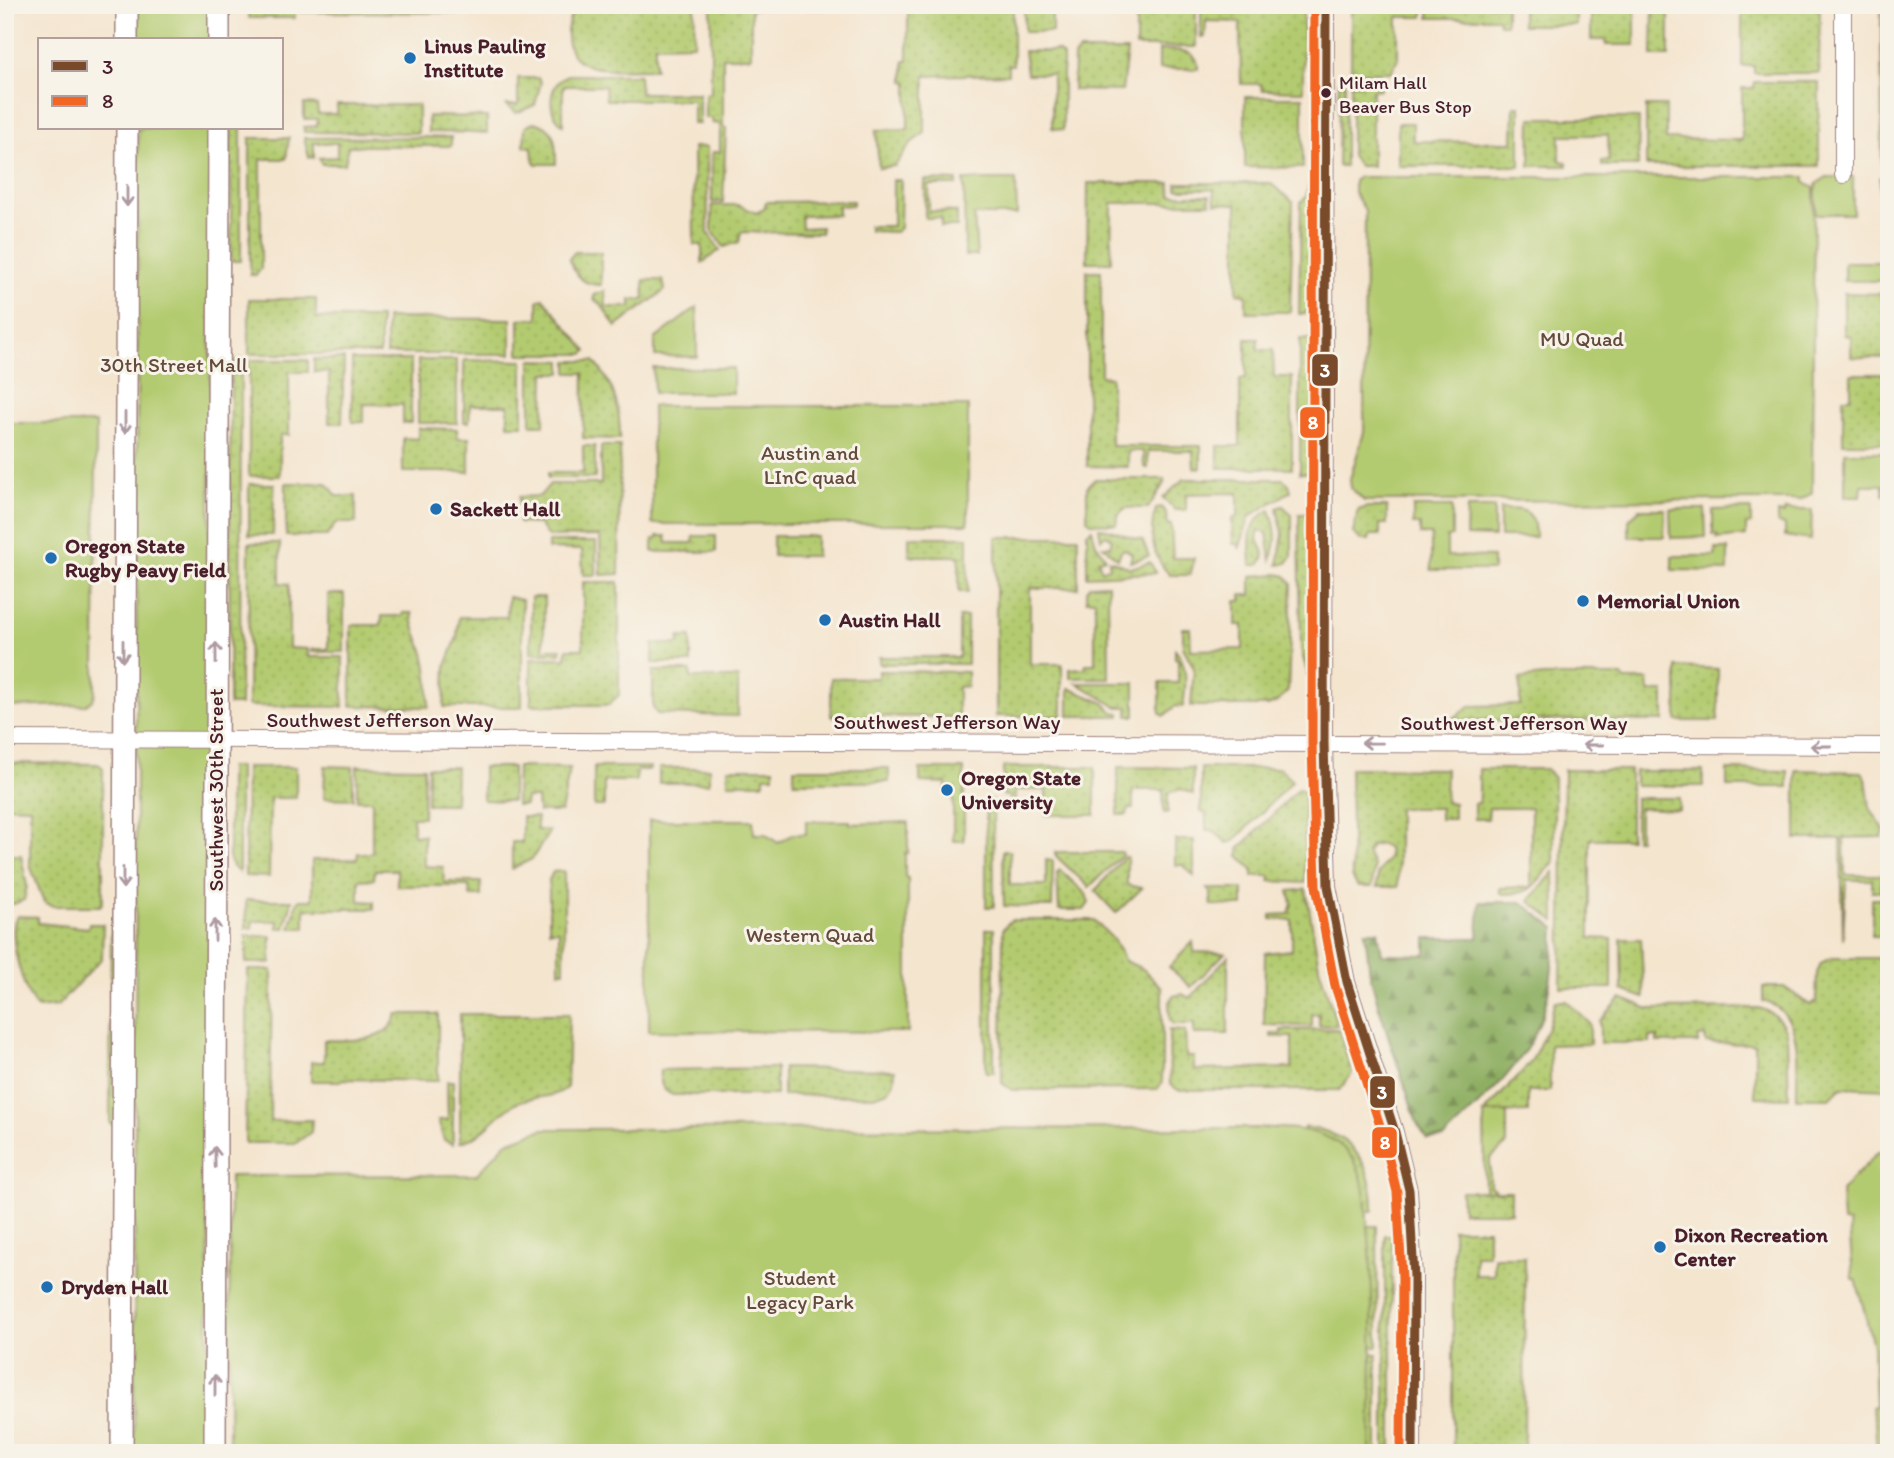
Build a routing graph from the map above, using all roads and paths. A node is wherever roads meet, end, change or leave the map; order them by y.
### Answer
1 (127, 5) edge
2 (219, 5) edge
3 (1326, 5) edge
4 (1843, 5) edge
5 (127, 38) edge
6 (219, 38) edge
7 (127, 130) edge
8 (219, 130) edge
9 (1843, 175) dead end
10 (5, 739) edge
11 (216, 740) junction
12 (123, 741) junction
13 (1324, 743) junction
14 (1889, 746) edge
15 (122, 1453) edge
16 (215, 1453) edge
17 (1413, 1453) edge

1 - 5 street
2 - 6 street
3 - 13 street
4 - 9 street
7 -> 12 street
11 -> 8 street, Southwest 30th Street
10 - 12 street, Southwest Jefferson Way
11 - 12 street, Southwest Jefferson Way
11 - 13 street, Southwest Jefferson Way
16 -> 11 street, Southwest 30th Street
12 -> 15 street
14 -> 13 street, Southwest Jefferson Way
13 - 17 street

